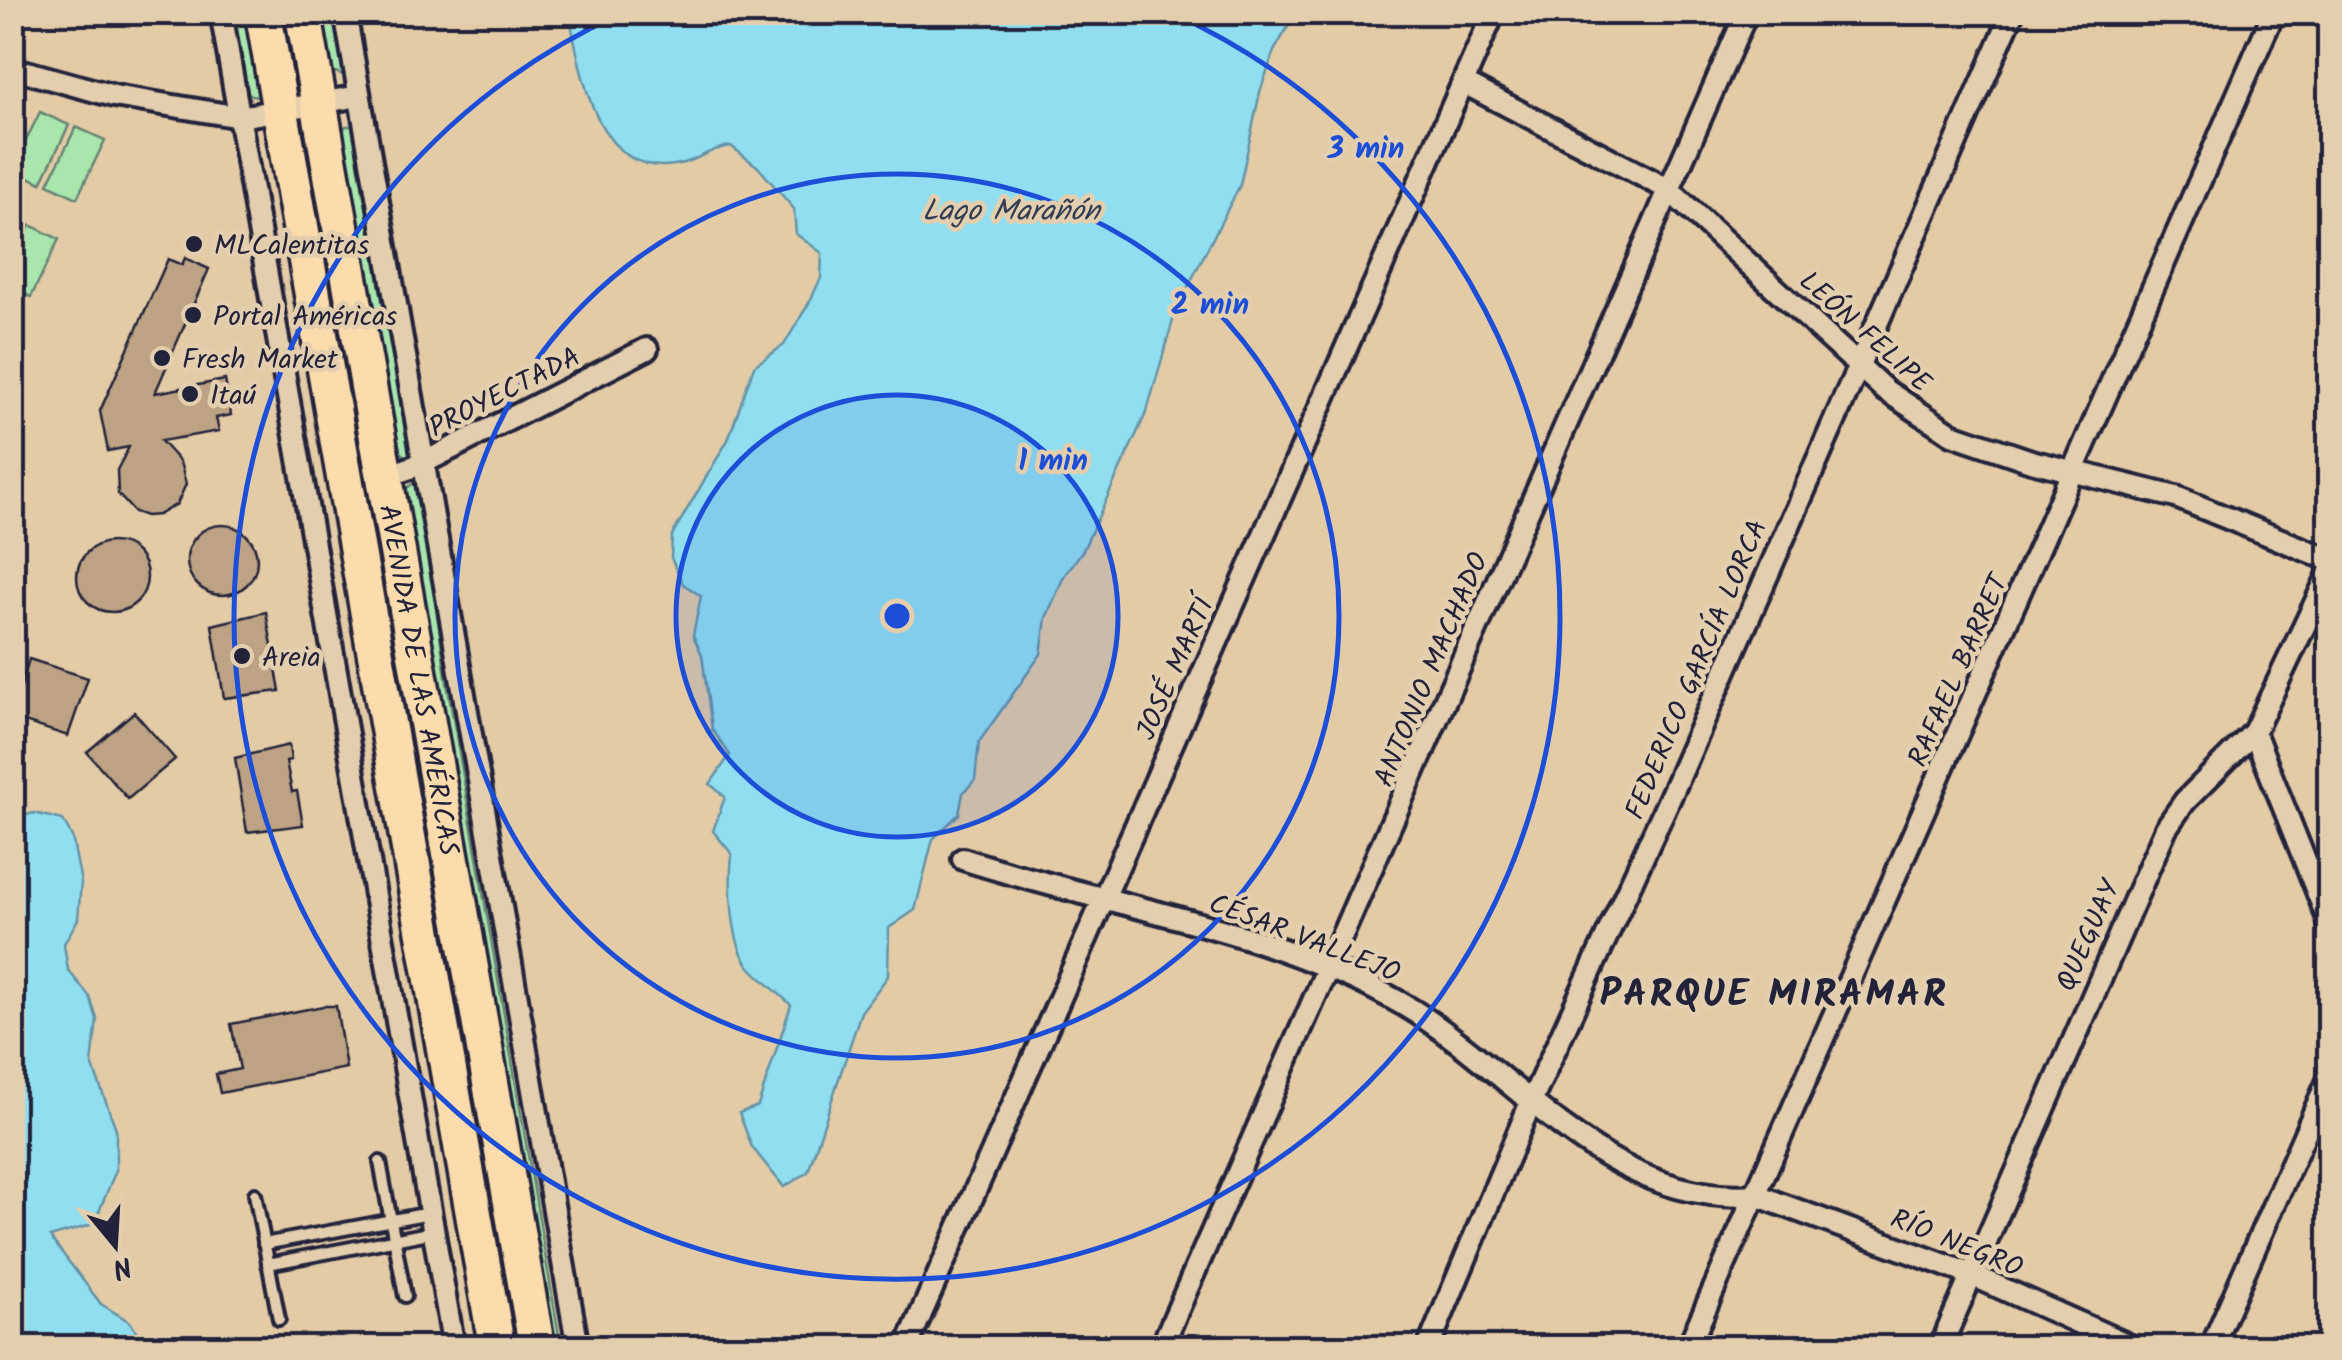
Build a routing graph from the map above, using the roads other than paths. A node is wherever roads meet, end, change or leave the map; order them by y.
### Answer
1 (221, 12) edge
2 (263, 12) edge
3 (303, 12) edge
4 (345, 12) edge
5 (1494, 12) edge
6 (1747, 12) edge
7 (2012, 12) edge
8 (2274, 12) edge
9 (12, 68) edge
10 (1464, 83) junction
11 (359, 96) junction
12 (319, 106) junction
13 (280, 112) junction
14 (240, 118) junction
15 (1668, 189) junction
16 (647, 349) dead end
17 (1857, 362) junction
18 (422, 464) junction
19 (2076, 471) junction
20 (385, 477) junction
21 (2330, 560) edge
22 (2330, 572) edge
23 (2254, 732) junction
24 (963, 859) dead end
25 (1103, 896) junction
26 (2330, 924) edge
27 (1330, 970) junction
28 (2330, 1076) edge
29 (1531, 1102) junction
30 (380, 1162) dead end
31 (255, 1194) dead end
32 (1756, 1194) junction
33 (391, 1220) junction
34 (433, 1222) junction
35 (395, 1240) junction
36 (264, 1244) junction
37 (268, 1264) junction
38 (1972, 1275) junction
39 (405, 1296) dead end
40 (278, 1319) dead end
41 (454, 1348) edge
42 (497, 1348) edge
43 (537, 1348) edge
44 (578, 1348) edge
45 (906, 1348) edge
46 (1161, 1348) edge
47 (1428, 1348) edge
48 (1688, 1348) edge
49 (1940, 1348) edge
50 (2135, 1348) edge
51 (2211, 1348) edge

1 - 14 street
2 - 13 highway, AVENIDA DE LAS AMÉRICAS
3 - 12 highway, AVENIDA DE LAS AMÉRICAS
4 - 11 street, AVENIDA DE LAS AMÉRICAS
5 - 10 street, JOSÉ MARTÍ
6 - 15 street, ANTONIO MACHADO
7 - 17 street, FEDERICO GARCÍA LORCA
8 - 19 street, RAFAEL BARRET
9 - 14 street
10 - 15 street, LEÓN FELIPE
10 - 25 street, JOSÉ MARTÍ
11 - 12 street
11 - 18 street, AVENIDA DE LAS AMÉRICAS
12 - 13 street
12 - 20 highway, AVENIDA DE LAS AMÉRICAS
13 - 14 street
13 - 42 highway, AVENIDA DE LAS AMÉRICAS
14 - 34 street
15 - 17 street, LEÓN FELIPE
15 - 27 street, ANTONIO MACHADO
16 - 18 street, PROYECTADA
17 - 19 street, LEÓN FELIPE
17 - 29 street, FEDERICO GARCÍA LORCA
18 - 20 street, PROYECTADA
18 - 44 street, AVENIDA DE LAS AMÉRICAS
19 - 21 street, LEÓN FELIPE
19 - 32 street, RAFAEL BARRET
20 - 43 highway, AVENIDA DE LAS AMÉRICAS
22 - 23 street, QUEGUAY
23 - 26 street
23 - 38 street, QUEGUAY
24 - 25 street, CÉSAR VALLEJO
25 - 27 street, CÉSAR VALLEJO
25 - 45 street, JOSÉ MARTÍ
27 - 29 street, CÉSAR VALLEJO
27 - 46 street, ANTONIO MACHADO
28 - 51 street
29 - 32 street, CÉSAR VALLEJO
29 - 47 street, FEDERICO GARCÍA LORCA
30 - 33 lane
31 - 36 lane
32 - 38 street, RÍO NEGRO
32 - 48 street, RAFAEL BARRET
33 - 34 lane
33 - 35 lane
33 - 36 lane
34 - 35 lane
34 - 41 street
35 - 37 lane
35 - 39 lane
36 - 37 lane
37 - 40 lane
38 - 49 street, QUEGUAY
38 - 50 street, RÍO NEGRO

